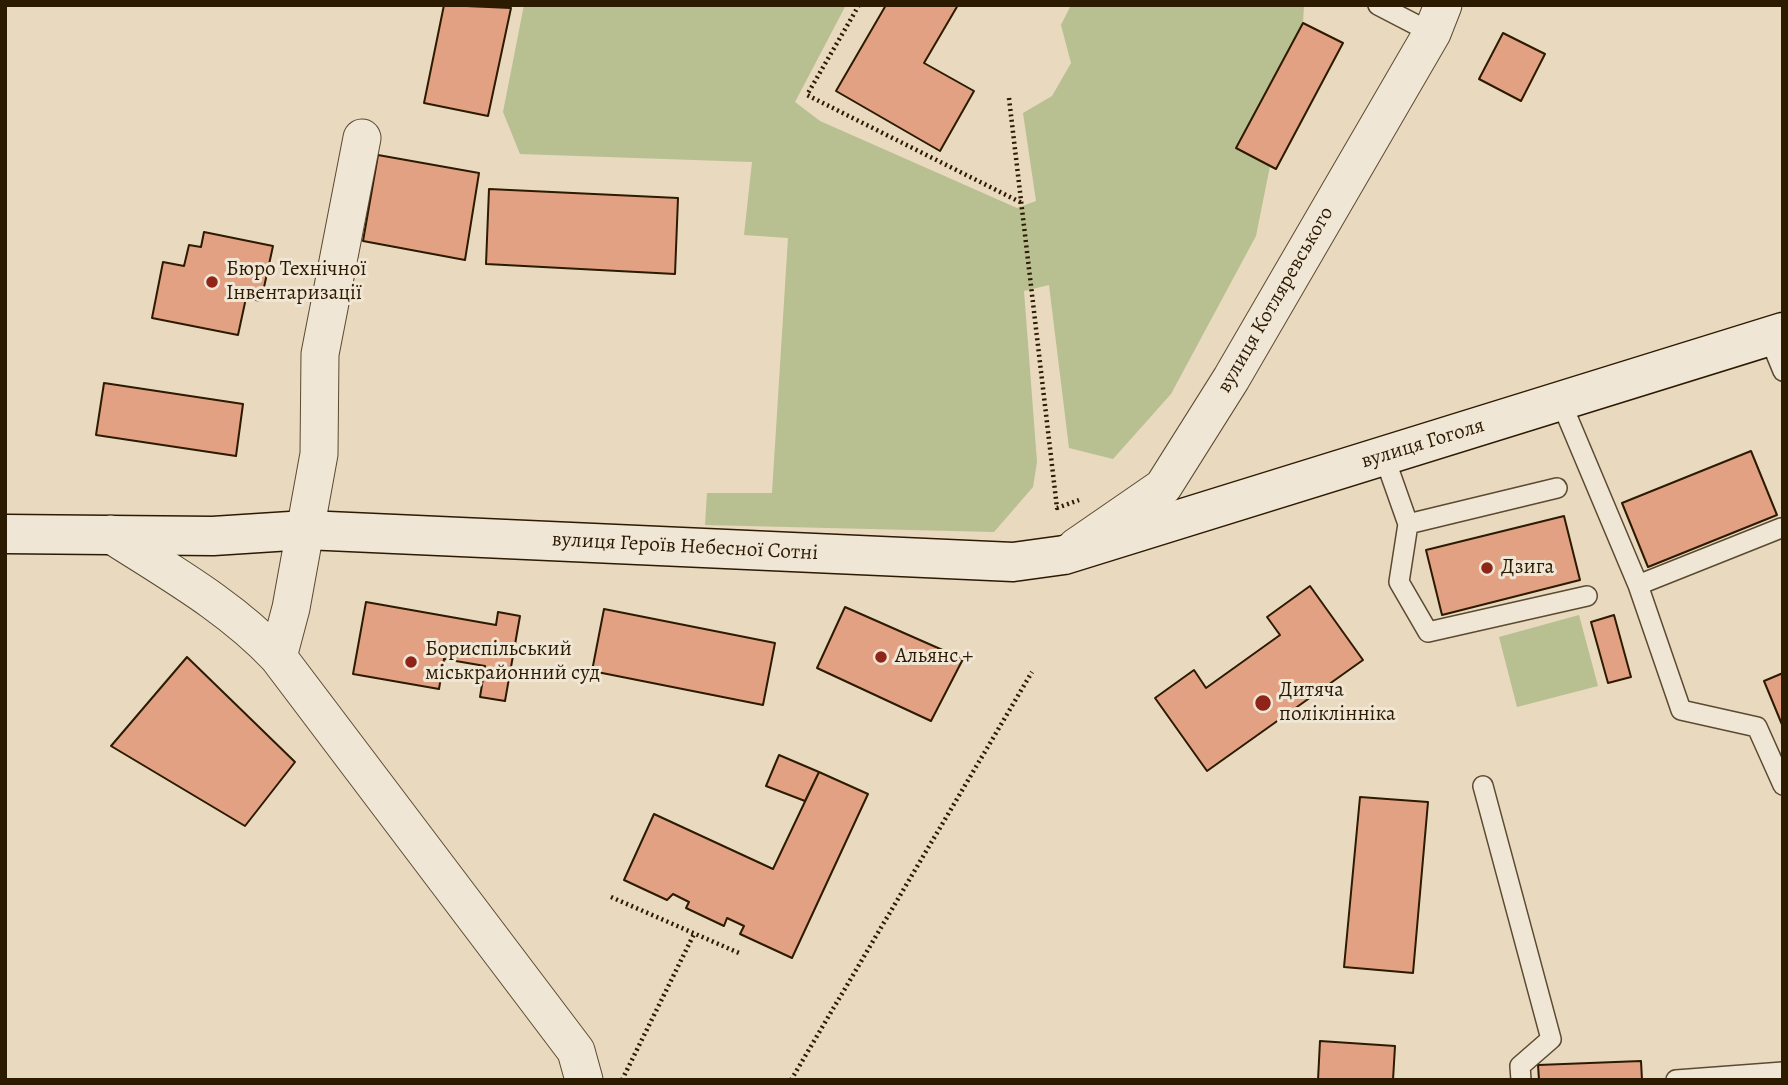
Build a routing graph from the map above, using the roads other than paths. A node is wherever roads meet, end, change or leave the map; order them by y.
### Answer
1 (1378, 5) edge
2 (1437, 19) edge
3 (362, 138) dead end
4 (1778, 346) edge
5 (1561, 401) junction
6 (1384, 456) junction
7 (1557, 488) dead end
8 (1408, 524) junction
9 (1781, 528) dead end
10 (306, 530) junction
11 (5, 534) edge
12 (110, 534) junction
13 (1064, 555) junction
14 (1637, 585) junction
15 (1587, 596) dead end
16 (278, 657) junction
17 (1783, 785) edge
18 (1483, 786) dead end
19 (1783, 1072) edge
20 (584, 1080) edge
21 (1521, 1080) edge
22 (1676, 1080) edge

1 - 2 lane
2 - 13 street, вулиця Котляревського
3 - 10 street
4 - 5 street, вулиця Гоголя
5 - 6 street, вулиця Гоголя
5 - 14 lane
6 - 8 lane
6 - 13 street, вулиця Гоголя
7 - 8 lane
8 - 15 lane
9 - 14 lane
10 - 12 street, вулиця Героїв Небесної Сотні
10 - 13 street, вулиця Героїв Небесної Сотні
10 - 16 street
11 - 12 street, вулиця Героїв Небесної Сотні
12 - 16 street
14 - 17 lane
16 - 20 street
18 - 21 lane
19 - 22 lane

